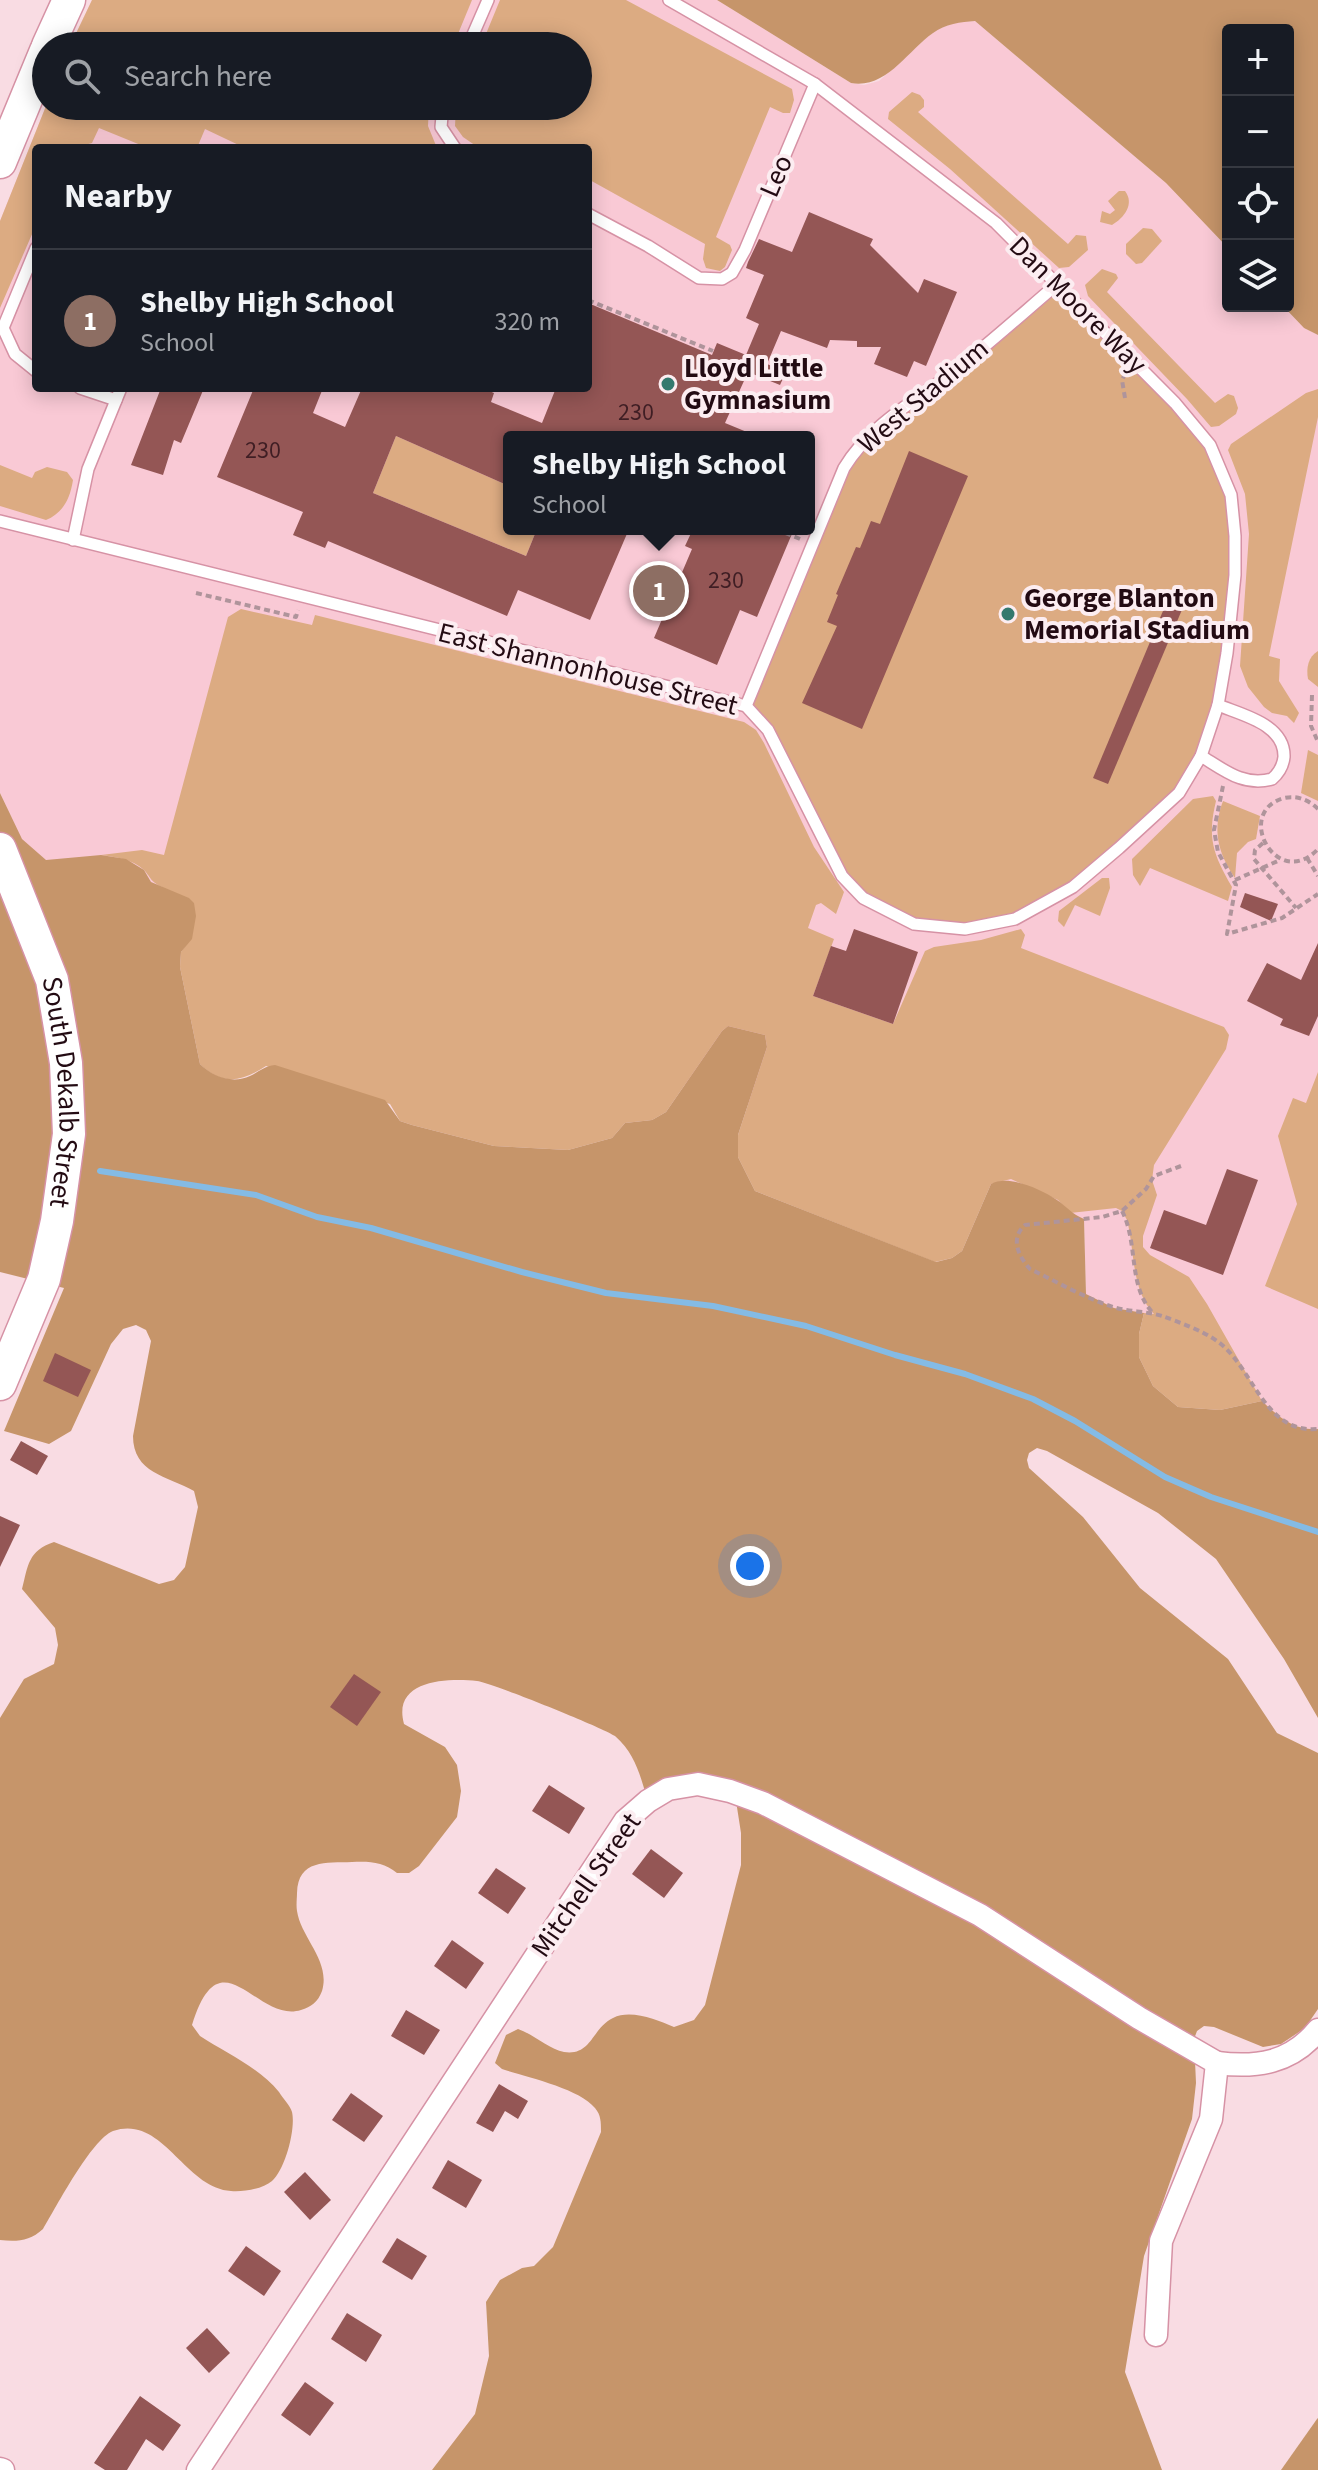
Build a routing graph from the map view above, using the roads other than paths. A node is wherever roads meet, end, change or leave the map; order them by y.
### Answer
1 (69, 0) edge
2 (488, 0) edge
3 (669, 0) edge
4 (55, 32) edge
5 (474, 32) edge
6 (815, 84) junction
7 (32, 85) edge
8 (442, 120) edge
9 (452, 144) edge
10 (0, 162) edge
11 (592, 216) edge
12 (32, 258) edge
13 (1056, 285) junction
14 (32, 368) edge
15 (118, 394) edge
16 (0, 521) edge
17 (73, 540) junction
18 (1218, 705) junction
19 (746, 706) junction
20 (1201, 756) junction
21 (0, 849) edge
22 (0, 1384) edge
23 (1318, 2030) edge
24 (1217, 2063) junction
25 (1156, 2335) dead end
26 (198, 2470) edge

1 - 4 main road
2 - 5 lane
3 - 6 lane, Dan Moore Way
6 - 11 lane, Leo
6 - 13 lane, Dan Moore Way
7 - 10 main road
8 - 9 lane
12 - 14 lane
13 - 18 lane, Dan Moore Way
13 - 19 lane, West Stadium
15 - 17 lane
16 - 17 lane, East Shannonhouse Street
17 - 19 lane, East Shannonhouse Street
18 - 20 lane, Dan Moore Way
18 - 20 lane
19 - 20 lane, East Shannonhouse Street
21 - 22 main road, South Dekalb Street
23 - 24 street, Mitchell Street
24 - 25 street
24 - 26 street, Mitchell Street

